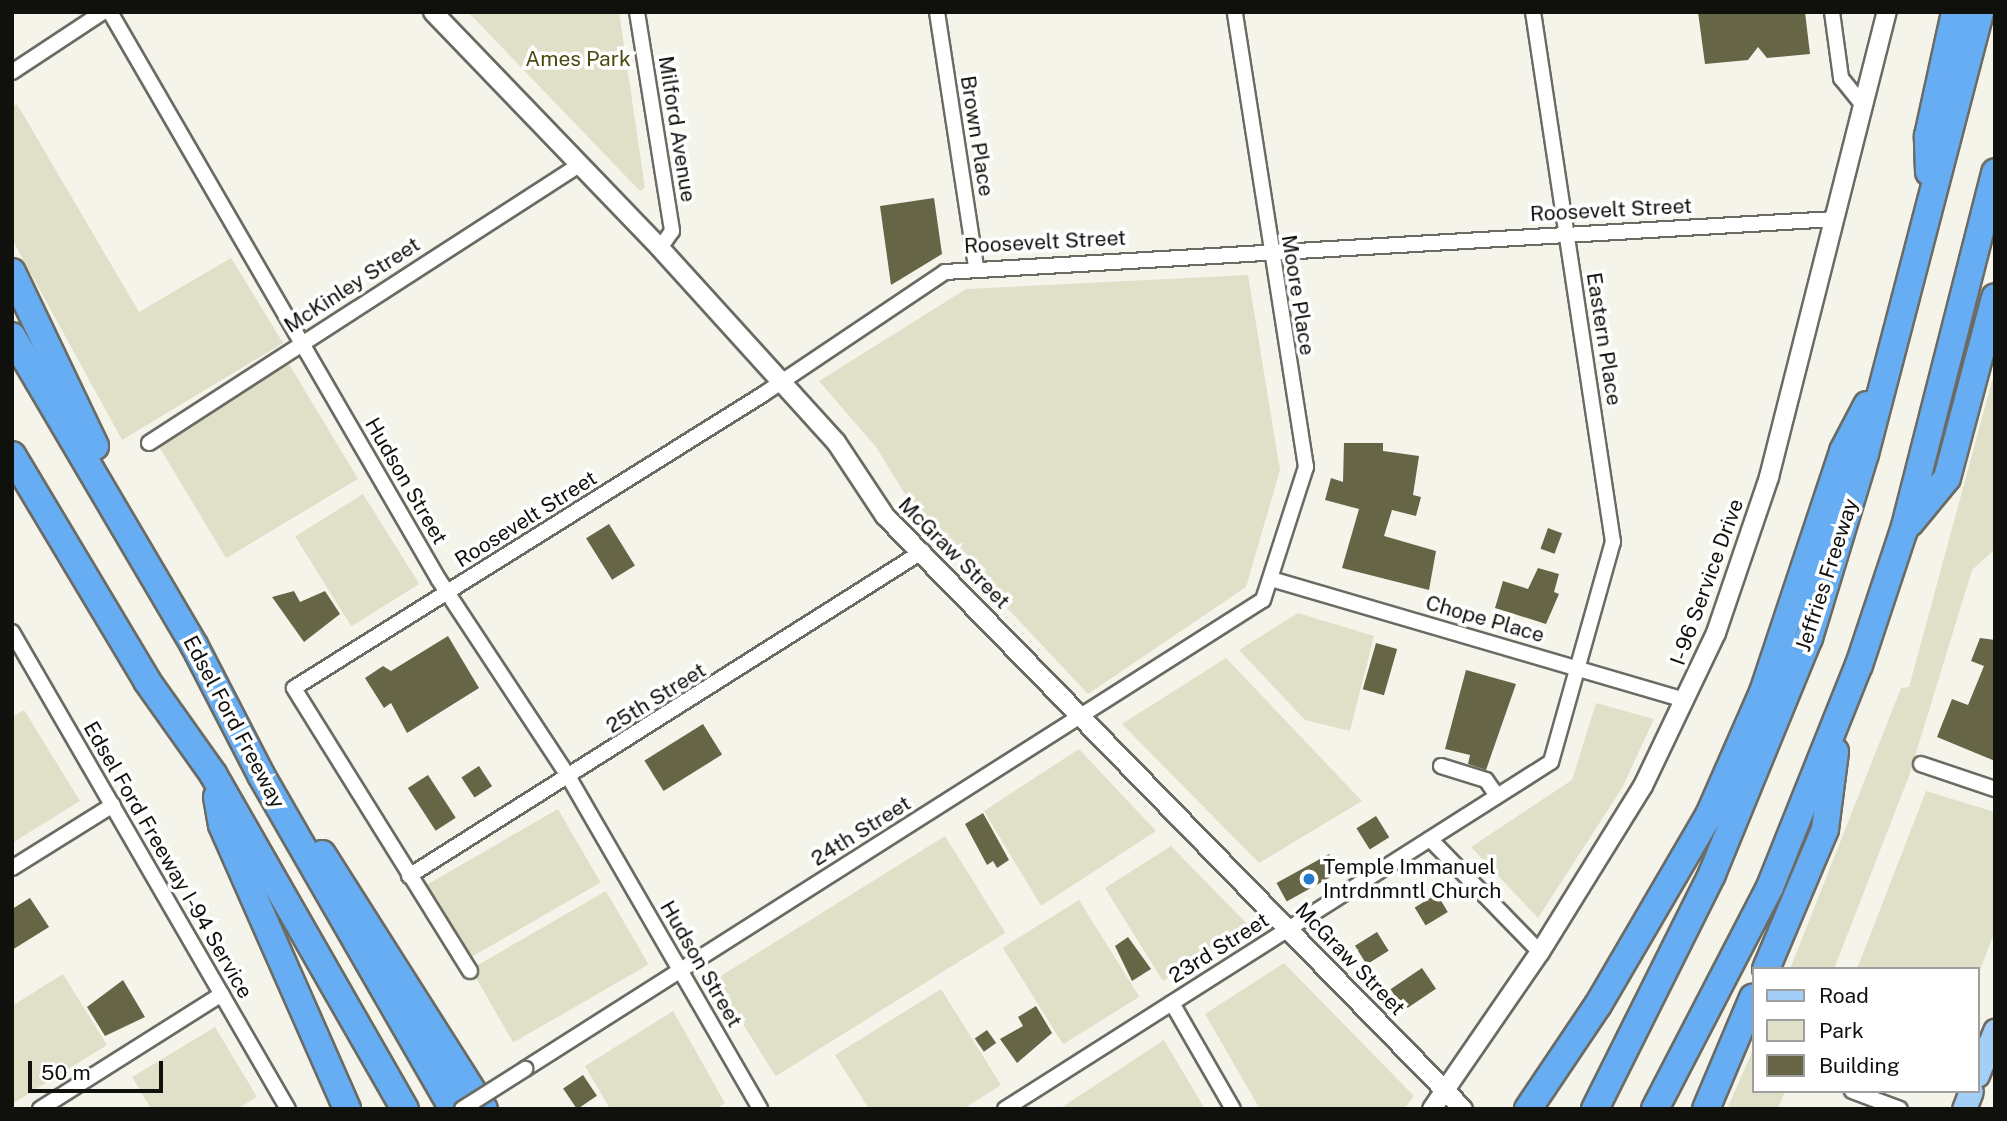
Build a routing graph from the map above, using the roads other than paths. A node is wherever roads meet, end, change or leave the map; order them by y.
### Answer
1 (103, 12) edge
2 (110, 12) edge
3 (433, 12) edge
4 (637, 12) edge
5 (937, 12) edge
6 (1235, 12) edge
7 (1533, 12) edge
8 (1832, 12) edge
9 (1887, 12) edge
10 (1955, 12) edge
11 (1980, 12) edge
12 (12, 72) edge
13 (1864, 106) junction
14 (579, 165) junction
15 (1995, 172) edge
16 (1929, 204) junction
17 (1835, 219) junction
18 (1566, 233) junction
19 (660, 248) junction
20 (1270, 251) junction
21 (976, 267) junction
22 (12, 272) edge
23 (1995, 297) edge
24 (12, 336) edge
25 (304, 340) junction
26 (1888, 363) junction
27 (780, 383) junction
28 (149, 443) dead end
29 (12, 455) edge
30 (1904, 530) junction
31 (922, 551) junction
32 (1271, 579) junction
33 (448, 593) junction
34 (12, 632) edge
35 (194, 645) junction
36 (1579, 669) junction
37 (1686, 700) junction
38 (1840, 715) junction
39 (1082, 717) junction
40 (1921, 764) dead end
41 (1441, 766) dead end
42 (213, 774) junction
43 (261, 775) junction
44 (568, 776) junction
45 (1995, 789) edge
46 (1497, 796) junction
47 (113, 805) junction
48 (1430, 839) junction
49 (12, 868) edge
50 (409, 876) junction
51 (1289, 929) junction
52 (1540, 952) junction
53 (1767, 967) edge
54 (470, 971) dead end
55 (681, 971) junction
56 (222, 994) junction
57 (1752, 1000) edge
58 (1171, 1003) junction
59 (1995, 1031) edge
60 (1979, 1070) edge
61 (1446, 1090) junction
62 (1857, 1093) edge
63 (40, 1109) edge
64 (288, 1109) edge
65 (347, 1109) edge
66 (405, 1109) edge
67 (453, 1109) edge
68 (462, 1109) edge
69 (484, 1109) edge
70 (760, 1109) edge
71 (1005, 1109) edge
72 (1233, 1109) edge
73 (1432, 1109) edge
74 (1464, 1109) edge
75 (1528, 1109) edge
76 (1595, 1109) edge
77 (1655, 1109) edge
78 (1706, 1109) edge
79 (1900, 1109) edge

1 - 12 street
2 - 25 street, Hudson Street
3 - 14 street, McGraw Street
4 - 19 street, Milford Avenue
5 - 21 street, Brown Place
6 - 20 street, Moore Place
7 - 18 street, Eastern Place
8 - 13 street
9 - 13 street, I- 96 Service Drive
10 - 16 highway
11 - 16 highway, Jeffries Freeway
13 - 17 street, I- 96 Service Drive
14 - 19 street, McGraw Street
14 - 25 street, McKinley Street
15 - 30 highway
16 - 26 highway, Jeffries Freeway
17 - 18 street, Roosevelt Street
17 - 37 street, I- 96 Service Drive
18 - 20 street, Roosevelt Street
18 - 36 street, Eastern Place
19 - 27 street, McGraw Street
20 - 21 street, Roosevelt Street
20 - 32 street, Moore Place
21 - 27 street, Roosevelt Street
22 - 35 highway
23 - 30 highway
24 - 35 highway, Edsel Ford Freeway
25 - 28 street, McKinley Street
25 - 33 street, Hudson Street
26 - 75 highway
26 - 76 highway, Jeffries Freeway
27 - 31 street, McGraw Street
27 - 33 street, Roosevelt Street
29 - 42 highway, Edsel Ford Freeway
30 - 38 highway
31 - 39 street, McGraw Street
31 - 44 street, 25th Street
32 - 36 street, Chope Place
32 - 39 street, 24th Street
33 - 44 street, Hudson Street
33 - 50 street, Roosevelt Street
34 - 47 street, Edsel Ford Freeway I-94 Service
35 - 43 highway, Edsel Ford Freeway
36 - 37 street, Chope Place
36 - 46 street, 23rd Street
37 - 52 street, I- 96 Service Drive
38 - 53 highway
38 - 77 highway
39 - 51 street, McGraw Street
39 - 55 street, 24th Street
40 - 45 street
41 - 46 street
42 - 65 highway
42 - 66 highway, Edsel Ford Freeway
43 - 67 highway, Edsel Ford Freeway
43 - 69 highway
44 - 50 street, 25th Street
44 - 55 street, Hudson Street
46 - 48 street, 23rd Street
47 - 49 street
47 - 56 street, Edsel Ford Freeway I-94 Service
48 - 51 street, 23rd Street
48 - 52 street
50 - 54 street
51 - 58 street, 23rd Street
51 - 61 street, McGraw Street
52 - 61 street, I- 96 Service Drive
55 - 68 street, 24th Street, bridge
55 - 70 street, Hudson Street
56 - 63 street
56 - 64 street, Edsel Ford Freeway I-94 Service
57 - 78 highway
58 - 71 street, 23rd Street
58 - 72 street
59 - 60 main road
61 - 73 street, I- 96 Service Drive
61 - 74 street, McGraw Street
62 - 79 street

